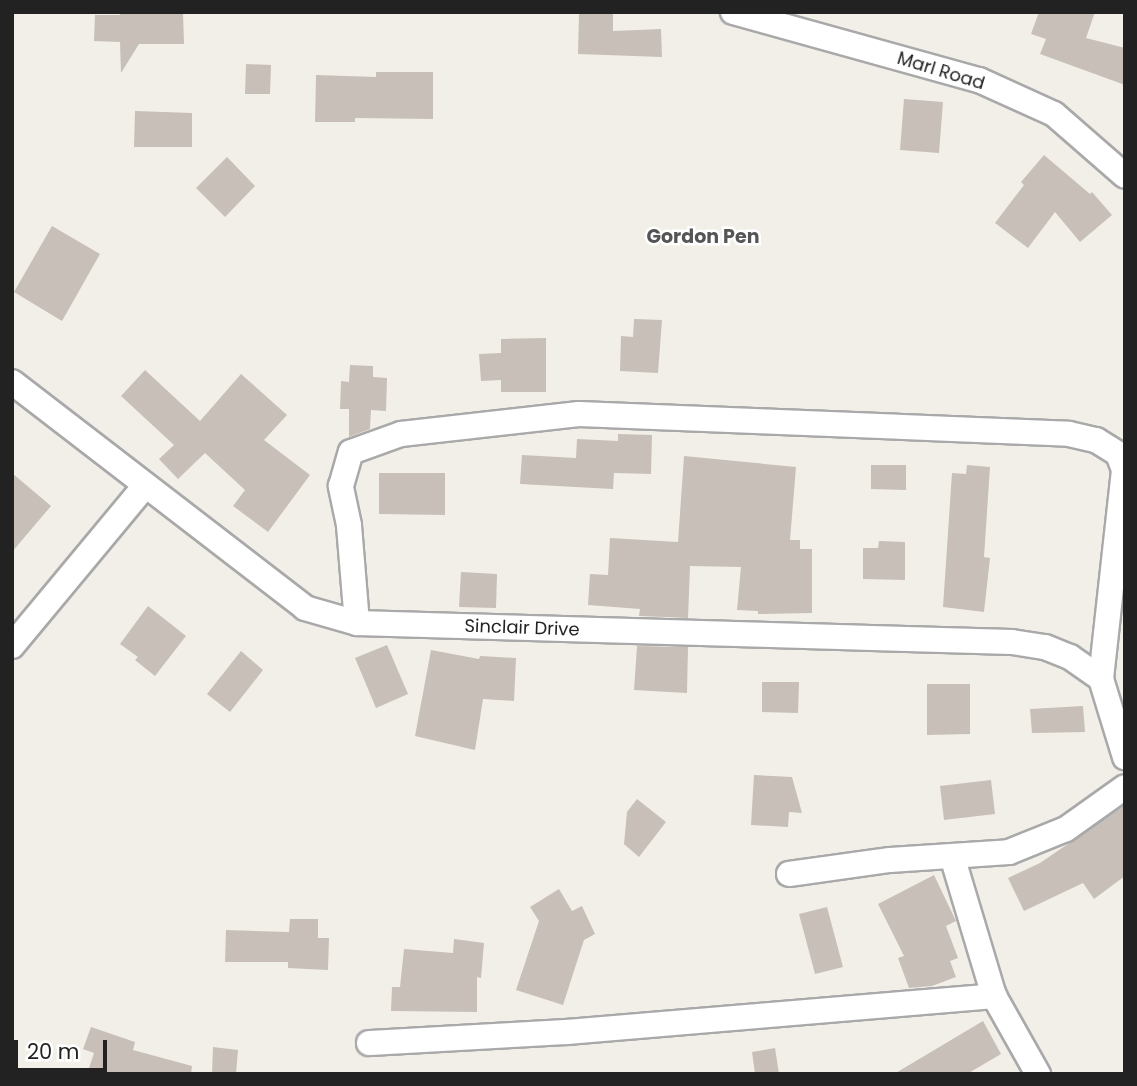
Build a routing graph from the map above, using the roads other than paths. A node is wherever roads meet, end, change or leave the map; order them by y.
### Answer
1 (733, 12) edge
2 (1125, 176) edge
3 (12, 382) edge
4 (145, 486) junction
5 (357, 623) junction
6 (12, 646) edge
7 (1101, 679) junction
8 (1125, 757) edge
9 (1125, 786) edge
10 (952, 856) junction
11 (789, 874) dead end
12 (994, 996) junction
13 (369, 1043) dead end
14 (1038, 1074) edge

1 - 2 street, Marl Road
3 - 4 street, Sinclair Drive
4 - 5 street, Sinclair Drive
4 - 6 street
5 - 7 street, Sinclair Drive
5 - 7 street
7 - 8 street
9 - 10 street
10 - 11 street
10 - 12 street
12 - 13 street
12 - 14 street

